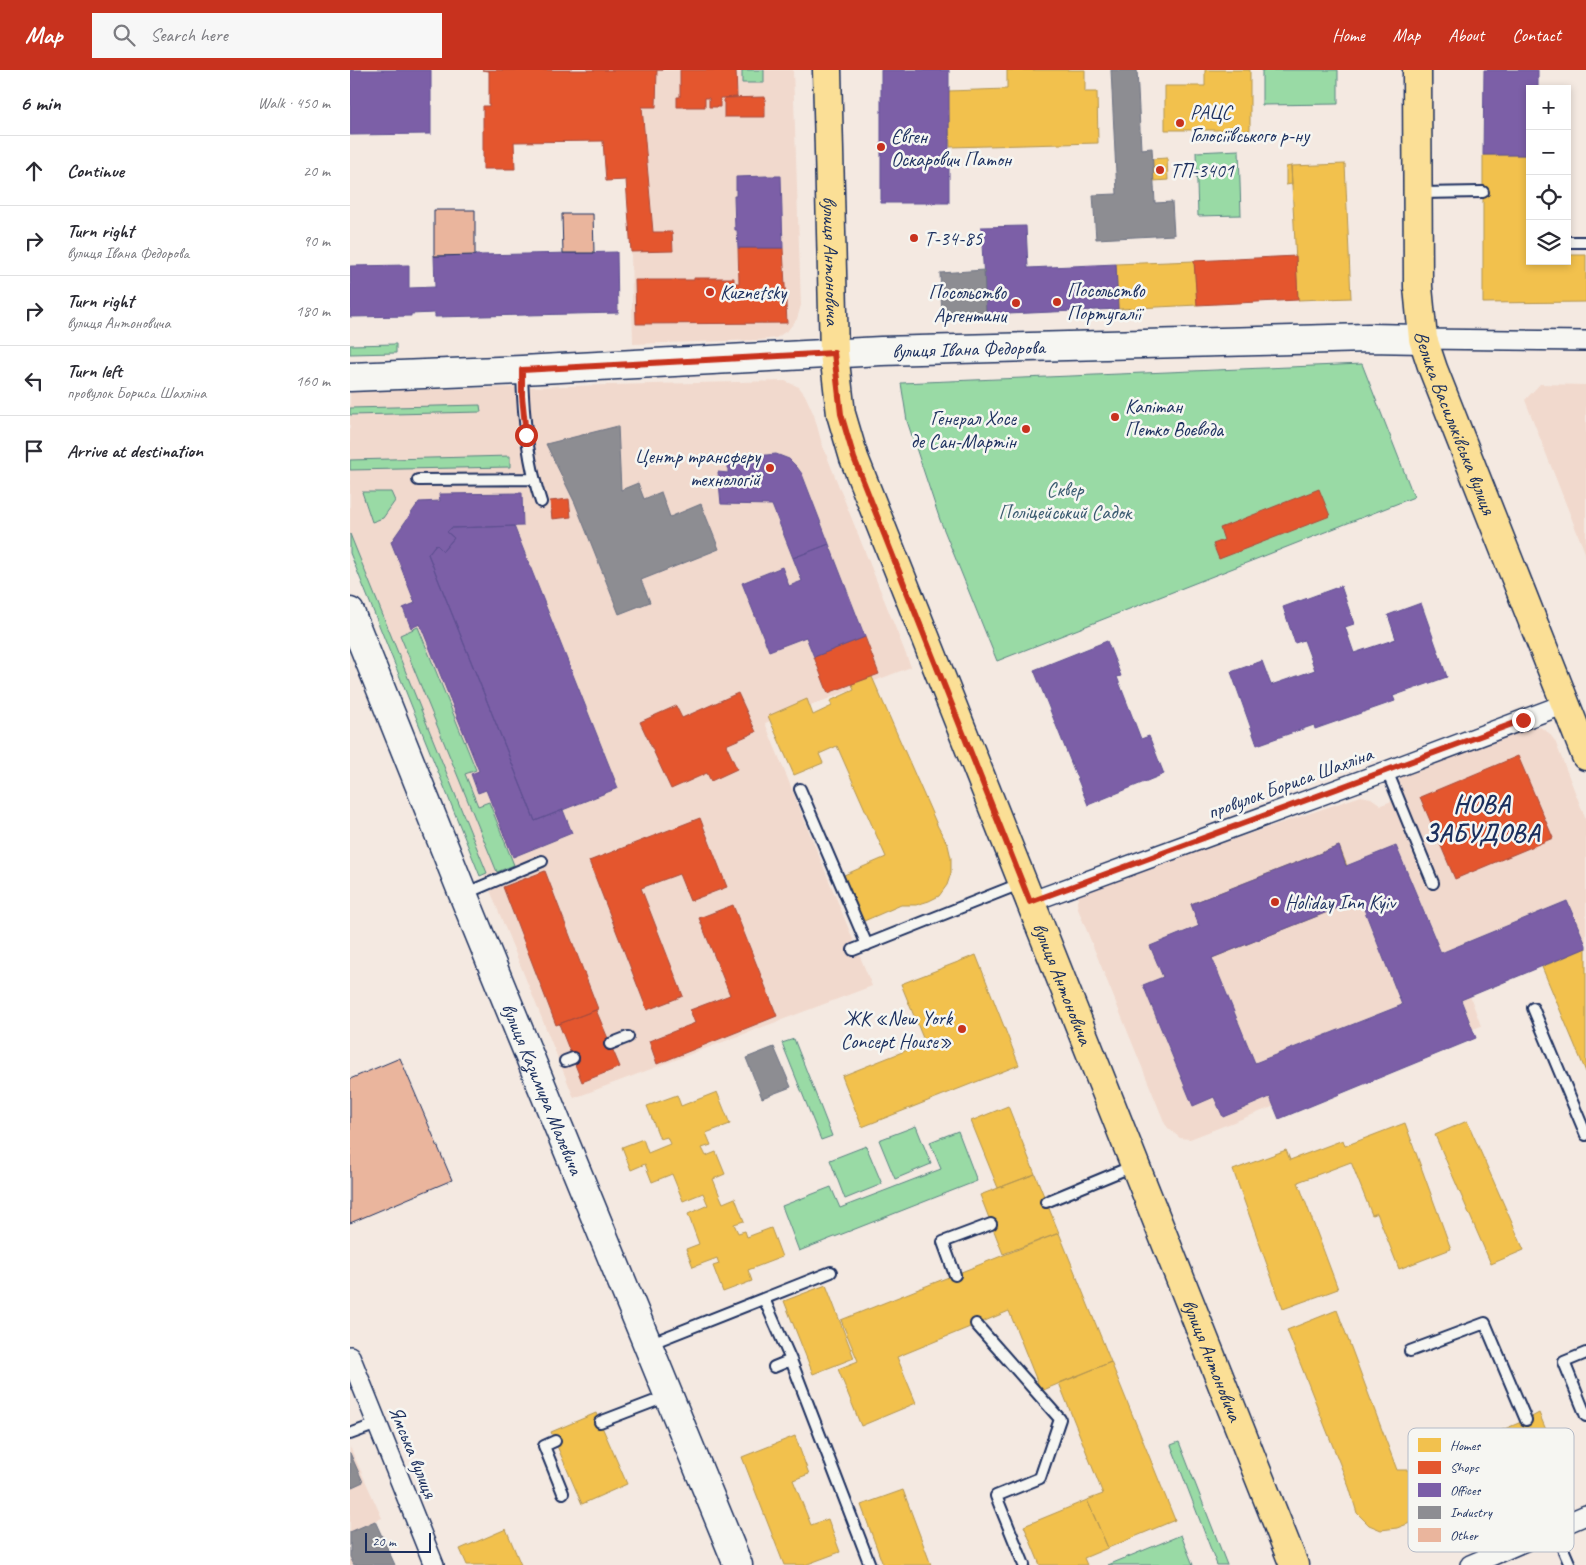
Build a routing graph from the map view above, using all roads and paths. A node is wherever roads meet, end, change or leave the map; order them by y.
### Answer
1 (827, 70) edge
2 (1417, 70) edge
3 (1484, 192) dead end
4 (1418, 193) junction
5 (1571, 242) edge
6 (1586, 242) edge
7 (1423, 339) junction
8 (1586, 340) edge
9 (834, 353) junction
10 (522, 370) junction
11 (350, 376) edge
12 (533, 479) junction
13 (418, 480) dead end
14 (541, 502) dead end
15 (350, 612) edge
16 (1565, 704) junction
17 (1586, 755) edge
18 (1386, 772) junction
19 (800, 789) dead end
20 (542, 861) dead end
21 (1433, 883) dead end
22 (1026, 892) junction
23 (463, 894) junction
24 (867, 945) junction
25 (853, 950) dead end
26 (1533, 1008) dead end
27 (628, 1037) dead end
28 (610, 1044) dead end
29 (1586, 1135) edge
30 (1135, 1165) junction
31 (1046, 1202) dead end
32 (991, 1224) dead end
33 (831, 1272) dead end
34 (955, 1274) dead end
35 (764, 1299) junction
36 (976, 1324) dead end
37 (648, 1345) junction
38 (1410, 1351) dead end
39 (1586, 1353) edge
40 (350, 1356) edge
41 (791, 1360) junction
42 (774, 1366) dead end
43 (669, 1395) junction
44 (1586, 1416) edge
45 (1526, 1420) dead end
46 (600, 1422) dead end
47 (377, 1424) junction
48 (350, 1434) edge
49 (555, 1441) dead end
50 (563, 1493) dead end
51 (1500, 1552) edge
52 (1564, 1552) edge
53 (434, 1565) edge
54 (738, 1565) edge
55 (870, 1565) edge
56 (1024, 1565) edge
57 (1294, 1565) edge
58 (1470, 1565) edge
59 (1570, 1565) edge

1 - 9 main road, вулиця Антоновича
2 - 4 main road, Велика Васильківська вулиця
3 - 4 lane
4 - 7 main road, Велика Васильківська вулиця
5 - 6 lane
7 - 8 street, вулиця Івана Федорова
7 - 9 main road, вулиця Івана Федорова
7 - 16 main road, Велика Васильківська вулиця
9 - 10 main road, вулиця Івана Федорова
9 - 22 main road, вулиця Антоновича
10 - 11 main road, вулиця Івана Федорова
10 - 12 lane
12 - 13 lane
12 - 14 lane
15 - 23 main road, вулиця Казимира Малевича
16 - 17 main road, Велика Васильківська вулиця
16 - 18 street, провулок Бориса Шахліна
18 - 21 lane
18 - 22 street, провулок Бориса Шахліна
19 - 24 lane
20 - 23 lane
22 - 24 lane
22 - 30 main road, вулиця Антоновича
23 - 37 main road, вулиця Казимира Малевича
24 - 25 lane
26 - 29 lane
27 - 28 lane
30 - 31 lane
30 - 57 main road, вулиця Антоновича
32 - 34 lane
33 - 35 lane
35 - 37 lane
35 - 41 lane
36 - 56 lane
37 - 43 main road, вулиця Казимира Малевича
38 - 45 lane
39 - 44 lane
40 - 47 street, Ямська вулиця
41 - 42 lane
41 - 55 lane
43 - 46 lane
43 - 54 main road, вулиця Казимира Малевича
47 - 48 lane
47 - 53 street, Ямська вулиця
49 - 50 lane
51 - 58 street
52 - 59 lane

